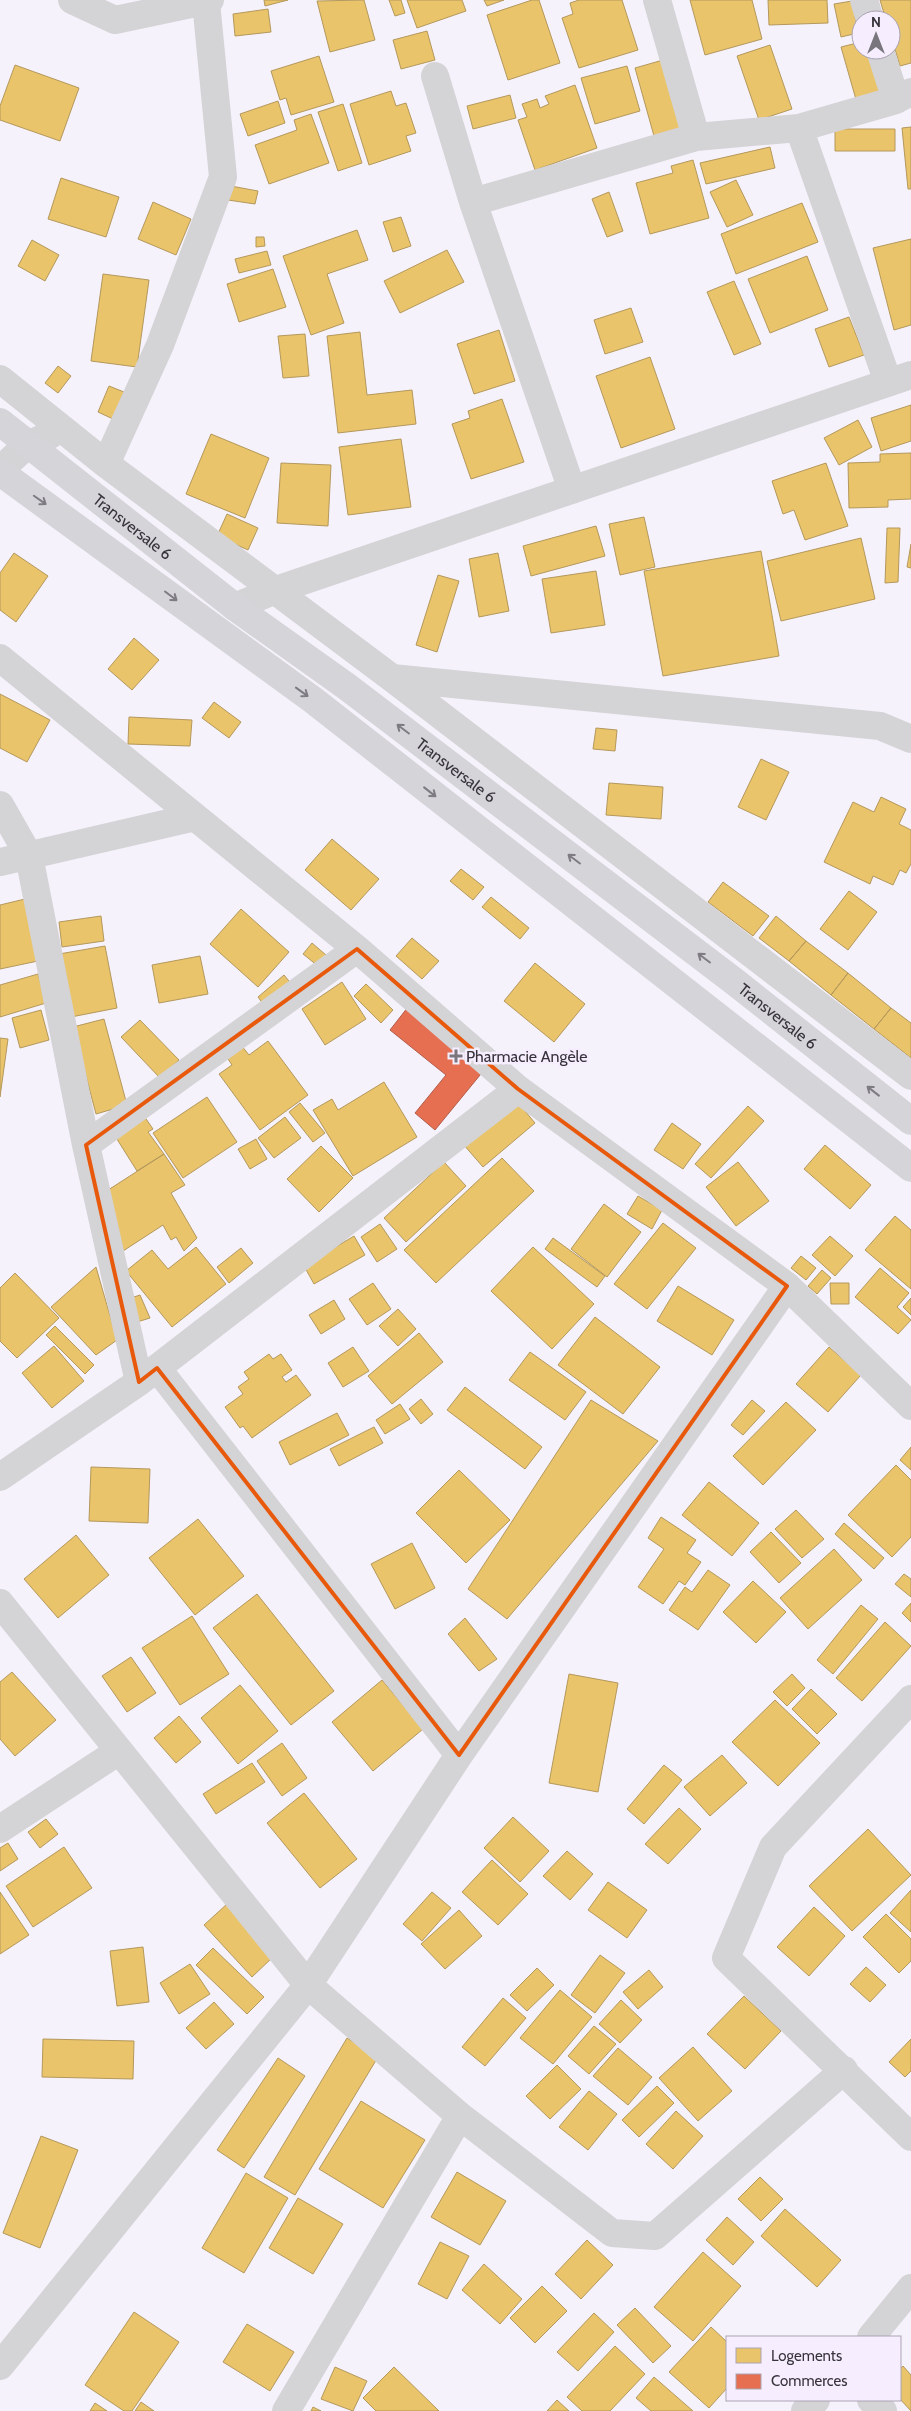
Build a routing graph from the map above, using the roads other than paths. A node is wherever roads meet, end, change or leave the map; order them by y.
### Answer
1 (72, 0) edge
2 (657, 0) edge
3 (208, 1) edge
4 (885, 60) edge
5 (435, 76) dead end
6 (903, 96) edge
7 (799, 128) junction
8 (696, 137) junction
9 (473, 202) junction
10 (0, 378) edge
11 (899, 379) edge
12 (0, 422) edge
13 (62, 429) junction
14 (27, 444) junction
15 (106, 464) junction
16 (0, 471) edge
17 (572, 490) junction
18 (273, 591) junction
19 (234, 607) junction
20 (0, 658) edge
21 (392, 678) junction
22 (346, 686) junction
23 (911, 739) edge
24 (0, 805) edge
25 (196, 817) junction
26 (29, 856) junction
27 (0, 862) edge
28 (357, 949) junction
29 (756, 957) junction
30 (735, 982) junction
31 (911, 1076) edge
32 (518, 1089) junction
33 (911, 1121) edge
34 (86, 1145) junction
35 (911, 1168) edge
36 (787, 1286) junction
37 (148, 1375) junction
38 (911, 1406) edge
39 (0, 1477) edge
40 (0, 1603) edge
41 (911, 1699) edge
42 (119, 1751) junction
43 (459, 1755) junction
44 (0, 1828) edge
45 (308, 1985) junction
46 (844, 2070) junction
47 (460, 2116) junction
48 (911, 2137) edge
49 (911, 2288) edge
50 (872, 2336) edge
51 (0, 2366) edge
52 (815, 2401) edge
53 (872, 2401) edge
54 (286, 2411) edge
55 (805, 2411) edge
56 (883, 2411) edge

1 - 3 street
2 - 8 street
3 - 15 street
4 - 6 street
5 - 9 street
6 - 7 street
7 - 8 street
7 - 11 street
8 - 9 street
9 - 17 street
10 - 13 street
11 - 17 street
12 - 14 main road, Transversale 6
13 - 14 street
13 - 15 street
14 - 16 street
14 - 19 main road, Transversale 6
15 - 18 street
16 -> 35 main road, Transversale 6
17 - 18 street
18 - 19 street
18 - 21 street
19 - 22 main road, Transversale 6
20 - 25 street
21 - 22 street
21 - 23 street
21 - 29 street
30 -> 22 main road, Transversale 6
24 - 26 street
25 - 26 street
25 - 28 street
26 - 27 street
26 - 34 street
28 - 32 street
28 - 34 street
29 - 30 street
29 - 31 street
33 -> 30 main road, Transversale 6
32 - 36 street
32 - 37 street
34 - 37 street
36 - 38 street
36 - 43 street
37 - 39 street
37 - 43 street
40 - 42 street
41 - 46 street
42 - 44 street
42 - 45 street
43 - 45 street
45 - 47 street
45 - 51 street
46 - 47 street
46 - 48 street
47 - 54 street
49 - 50 street
52 - 55 street
53 - 56 street

